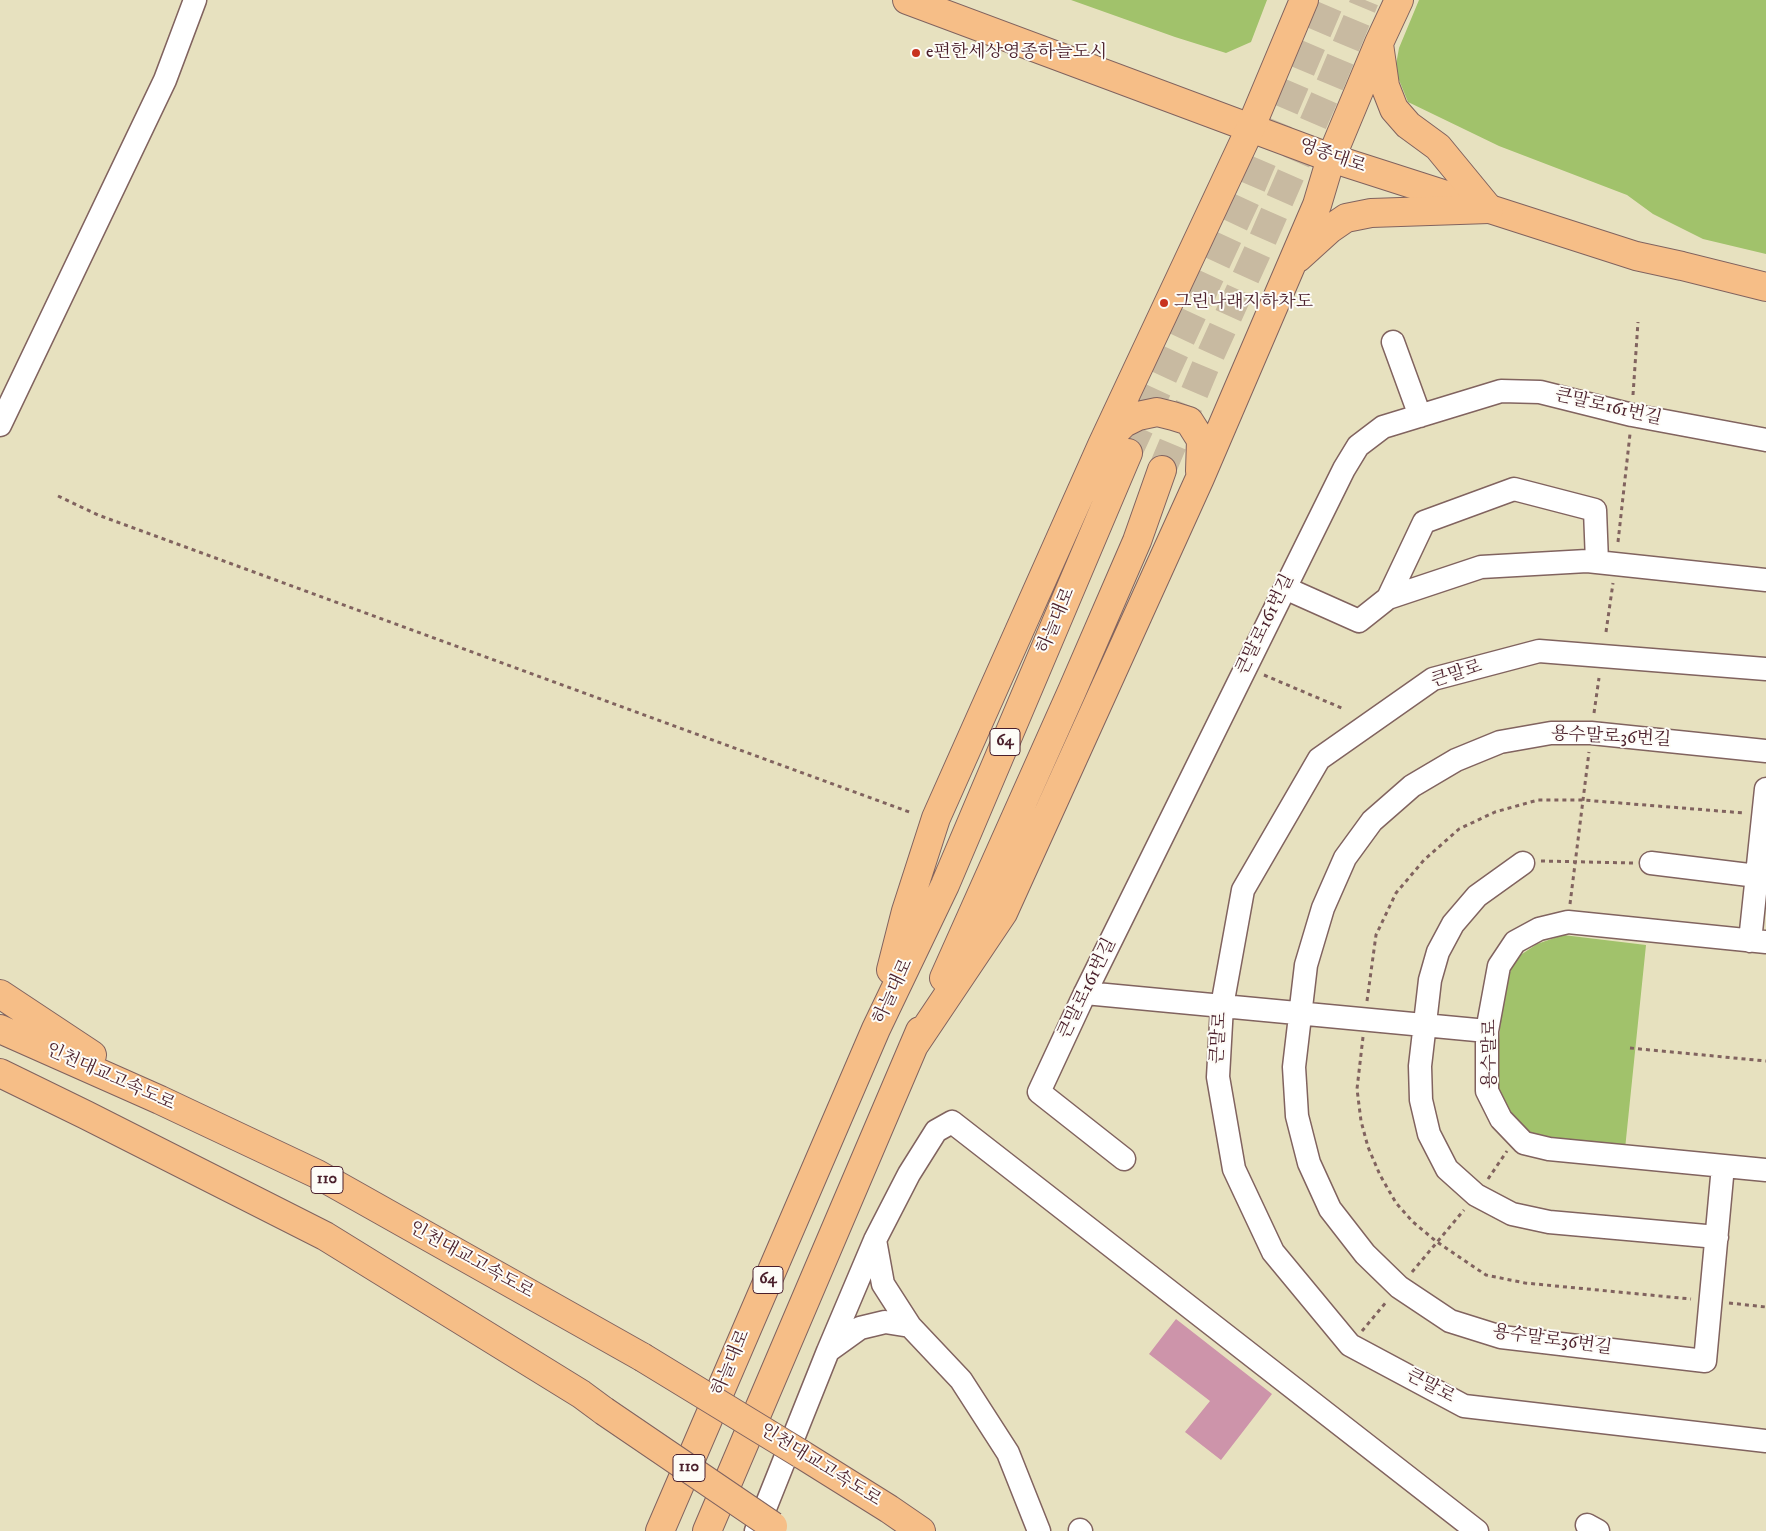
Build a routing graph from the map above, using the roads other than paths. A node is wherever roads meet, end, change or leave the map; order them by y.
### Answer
1 (195, 0) edge
2 (907, 0) edge
3 (1304, 0) edge
4 (1399, 0) edge
5 (1379, 43) junction
6 (1250, 129) junction
7 (1331, 158) junction
8 (1489, 208) junction
9 (1290, 265) junction
10 (1766, 287) edge
11 (1393, 342) dead end
12 (1420, 416) junction
13 (0, 423) edge
14 (1766, 440) edge
15 (1102, 445) junction
16 (1128, 452) tunnel mouth
17 (1162, 470) tunnel mouth
18 (1200, 478) junction
19 (1606, 563) junction
20 (1766, 580) edge
21 (1285, 588) junction
22 (1388, 598) junction
23 (1766, 669) edge
24 (1766, 751) edge
25 (1766, 789) edge
26 (1523, 862) road end
27 (1651, 863) road end
28 (1757, 876) junction
29 (1758, 941) edge
30 (0, 994) edge
31 (1085, 994) junction
32 (1222, 1006) junction
33 (1300, 1014) junction
34 (1424, 1026) junction
35 (0, 1029) edge
36 (876, 1029) junction
37 (1487, 1031) junction
38 (913, 1047) junction
39 (0, 1073) edge
40 (160, 1100) junction
41 (1124, 1159) dead end
42 (1723, 1166) junction
43 (1766, 1170) edge
44 (1717, 1237) junction
45 (875, 1240) junction
46 (910, 1326) junction
47 (828, 1350) junction
48 (1766, 1440) edge
49 (770, 1529) edge
50 (660, 1531) edge
51 (707, 1531) edge
52 (921, 1531) edge
53 (1039, 1531) edge
54 (1477, 1531) edge

1 - 13 street
2 - 6 main road, 영종대로
3 - 6 main road
4 - 5 main road
5 - 7 main road
5 - 8 main road
6 - 7 main road, 영종대로
6 - 15 main road
7 - 8 main road, 영종대로
7 - 9 main road
8 - 9 main road
8 - 10 main road, 영종대로
9 - 18 main road
11 - 12 street
12 - 14 street, 큰말로161번길
12 - 21 street, 큰말로161번길
15 - 18 main road
15 - 36 main road
16 - 36 main road, 하늘대로 / 64
17 - 38 main road, 64
18 - 38 main road
19 - 20 street
19 - 22 street
19 - 22 street
21 - 22 street
21 - 31 street, 큰말로161번길
23 - 32 street, 큰말로
24 - 33 street, 용수말로36번길
25 - 28 street
26 - 34 street
27 - 28 street
28 - 29 street
29 - 37 street, 용수말로
30 - 40 main road
31 - 32 street
31 - 41 street, 큰말로161번길
32 - 33 street
32 - 48 street, 큰말로
33 - 34 street
33 - 44 street, 용수말로36번길
34 - 37 street
34 - 44 street
35 - 40 main road, 인천대교고속도로 / 110
36 - 50 main road, 하늘대로 / 64
37 - 42 street, 용수말로
38 - 51 main road, 64
39 - 49 main road, 110, bridge
40 - 52 main road, 인천대교고속도로 / 110, bridge
42 - 43 street, 용수말로
42 - 44 street, 용수말로36번길
45 - 46 street
45 - 47 street
45 - 54 street
46 - 47 street
46 - 53 street
47 - 49 street

